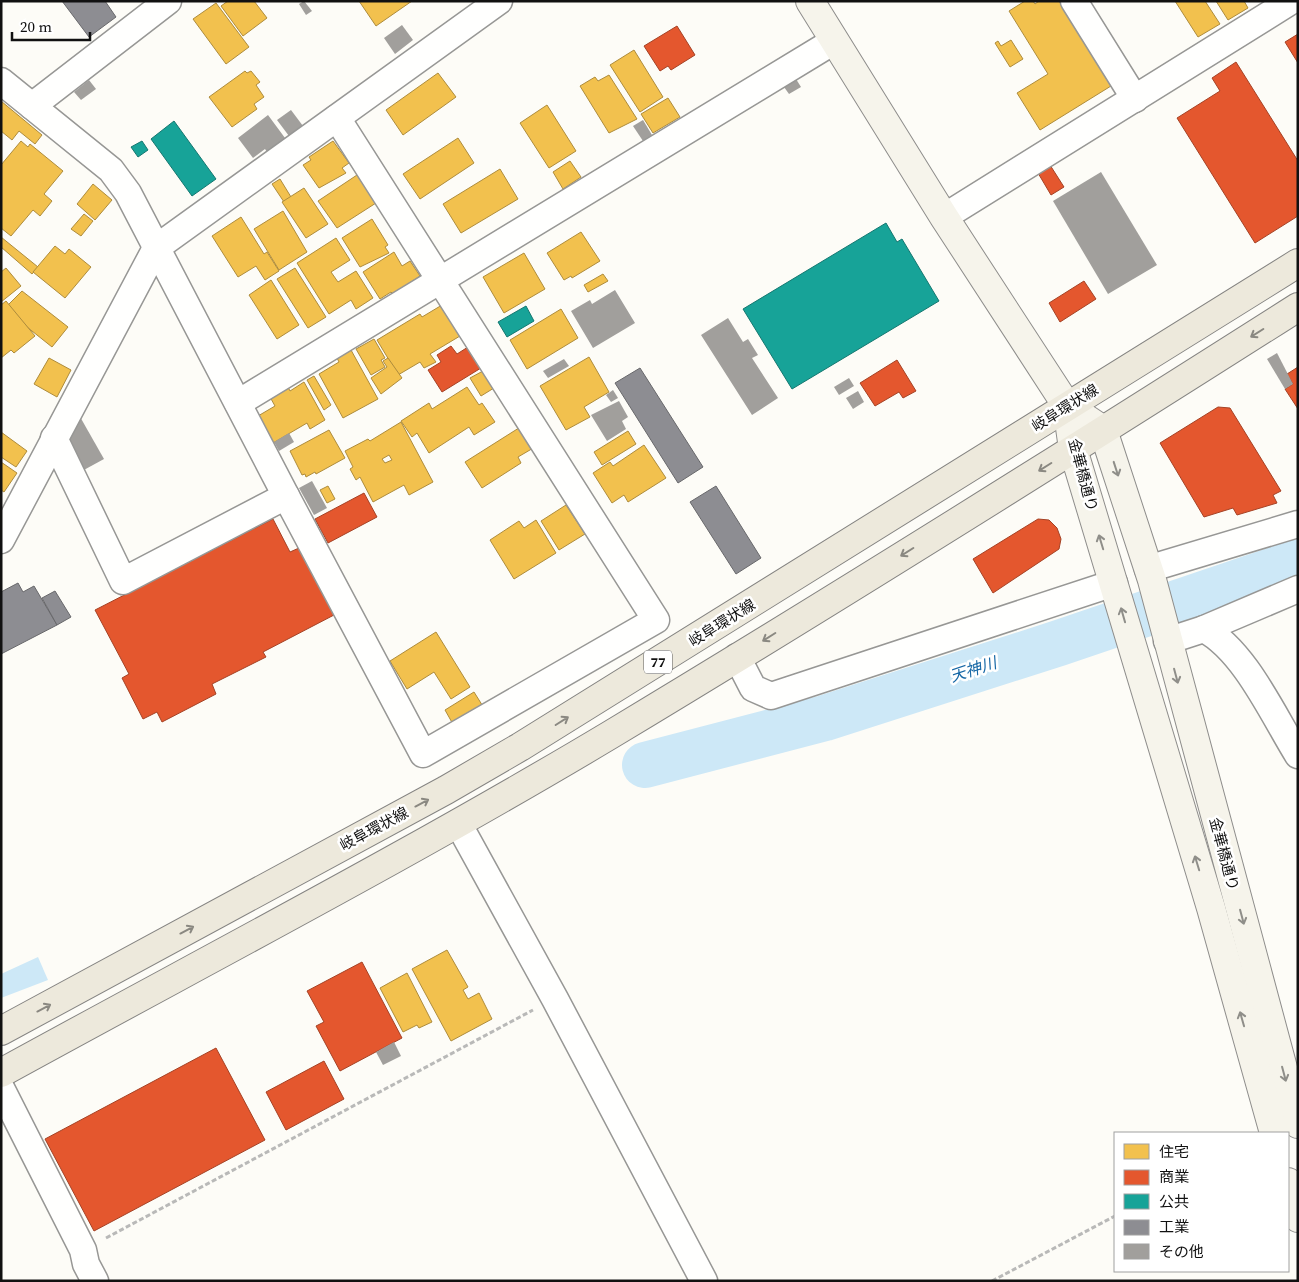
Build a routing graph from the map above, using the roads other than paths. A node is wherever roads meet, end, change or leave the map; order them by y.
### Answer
1 (168, 1) edge
2 (499, 1) edge
3 (810, 1) edge
4 (1074, 1) edge
5 (1291, 1) edge
6 (834, 41) junction
7 (1, 81) edge
8 (1135, 99) junction
9 (32, 106) junction
10 (337, 118) junction
11 (944, 216) junction
12 (156, 248) junction
13 (1298, 263) edge
14 (442, 281) junction
15 (1298, 307) edge
16 (238, 403) junction
17 (1068, 406) junction
18 (1103, 430) junction
19 (54, 438) junction
20 (1074, 449) junction
21 (286, 496) junction
22 (1298, 524) edge
23 (1, 540) edge
24 (1150, 574) junction
25 (1115, 586) junction
26 (1298, 589) edge
27 (1204, 629) junction
28 (1165, 635) junction
29 (737, 657) junction
30 (1298, 755) edge
31 (458, 823) junction
32 (1, 1031) edge
33 (1, 1073) edge
34 (1, 1088) edge
35 (1298, 1124) edge
36 (1274, 1132) edge
37 (1289, 1186) edge
38 (1298, 1218) edge
39 (95, 1281) edge
40 (704, 1281) edge

1 - 9 street
2 - 10 street
3 - 6 street
4 - 8 street
5 - 8 street
6 - 11 street
6 - 14 street
7 - 9 street
8 - 11 street
9 - 12 street
10 - 12 street
10 - 14 street
11 - 17 street
12 - 16 street
12 - 19 street
13 - 17 main road, 岐阜環状線 / 77
14 - 16 street
14 - 21 street
15 -> 18 main road, 77
16 - 21 street
17 - 18 street, 金華橋通り
17 - 20 street, 金華橋通り
32 -> 17 main road, 岐阜環状線 / 77
18 - 20 main road, 77
18 -> 24 street, 金華橋通り
19 - 21 street
19 - 23 street
25 -> 20 street, 金華橋通り
20 -> 29 main road, 77
22 - 24 street
24 - 28 street, 金華橋通り
25 - 29 street
36 -> 25 street, 金華橋通り
26 - 27 street
27 - 28 street
27 - 30 street
28 -> 35 street, 金華橋通り
29 - 31 main road, 77
31 - 33 main road, 77
31 - 40 street
34 - 39 street
37 - 38 street

